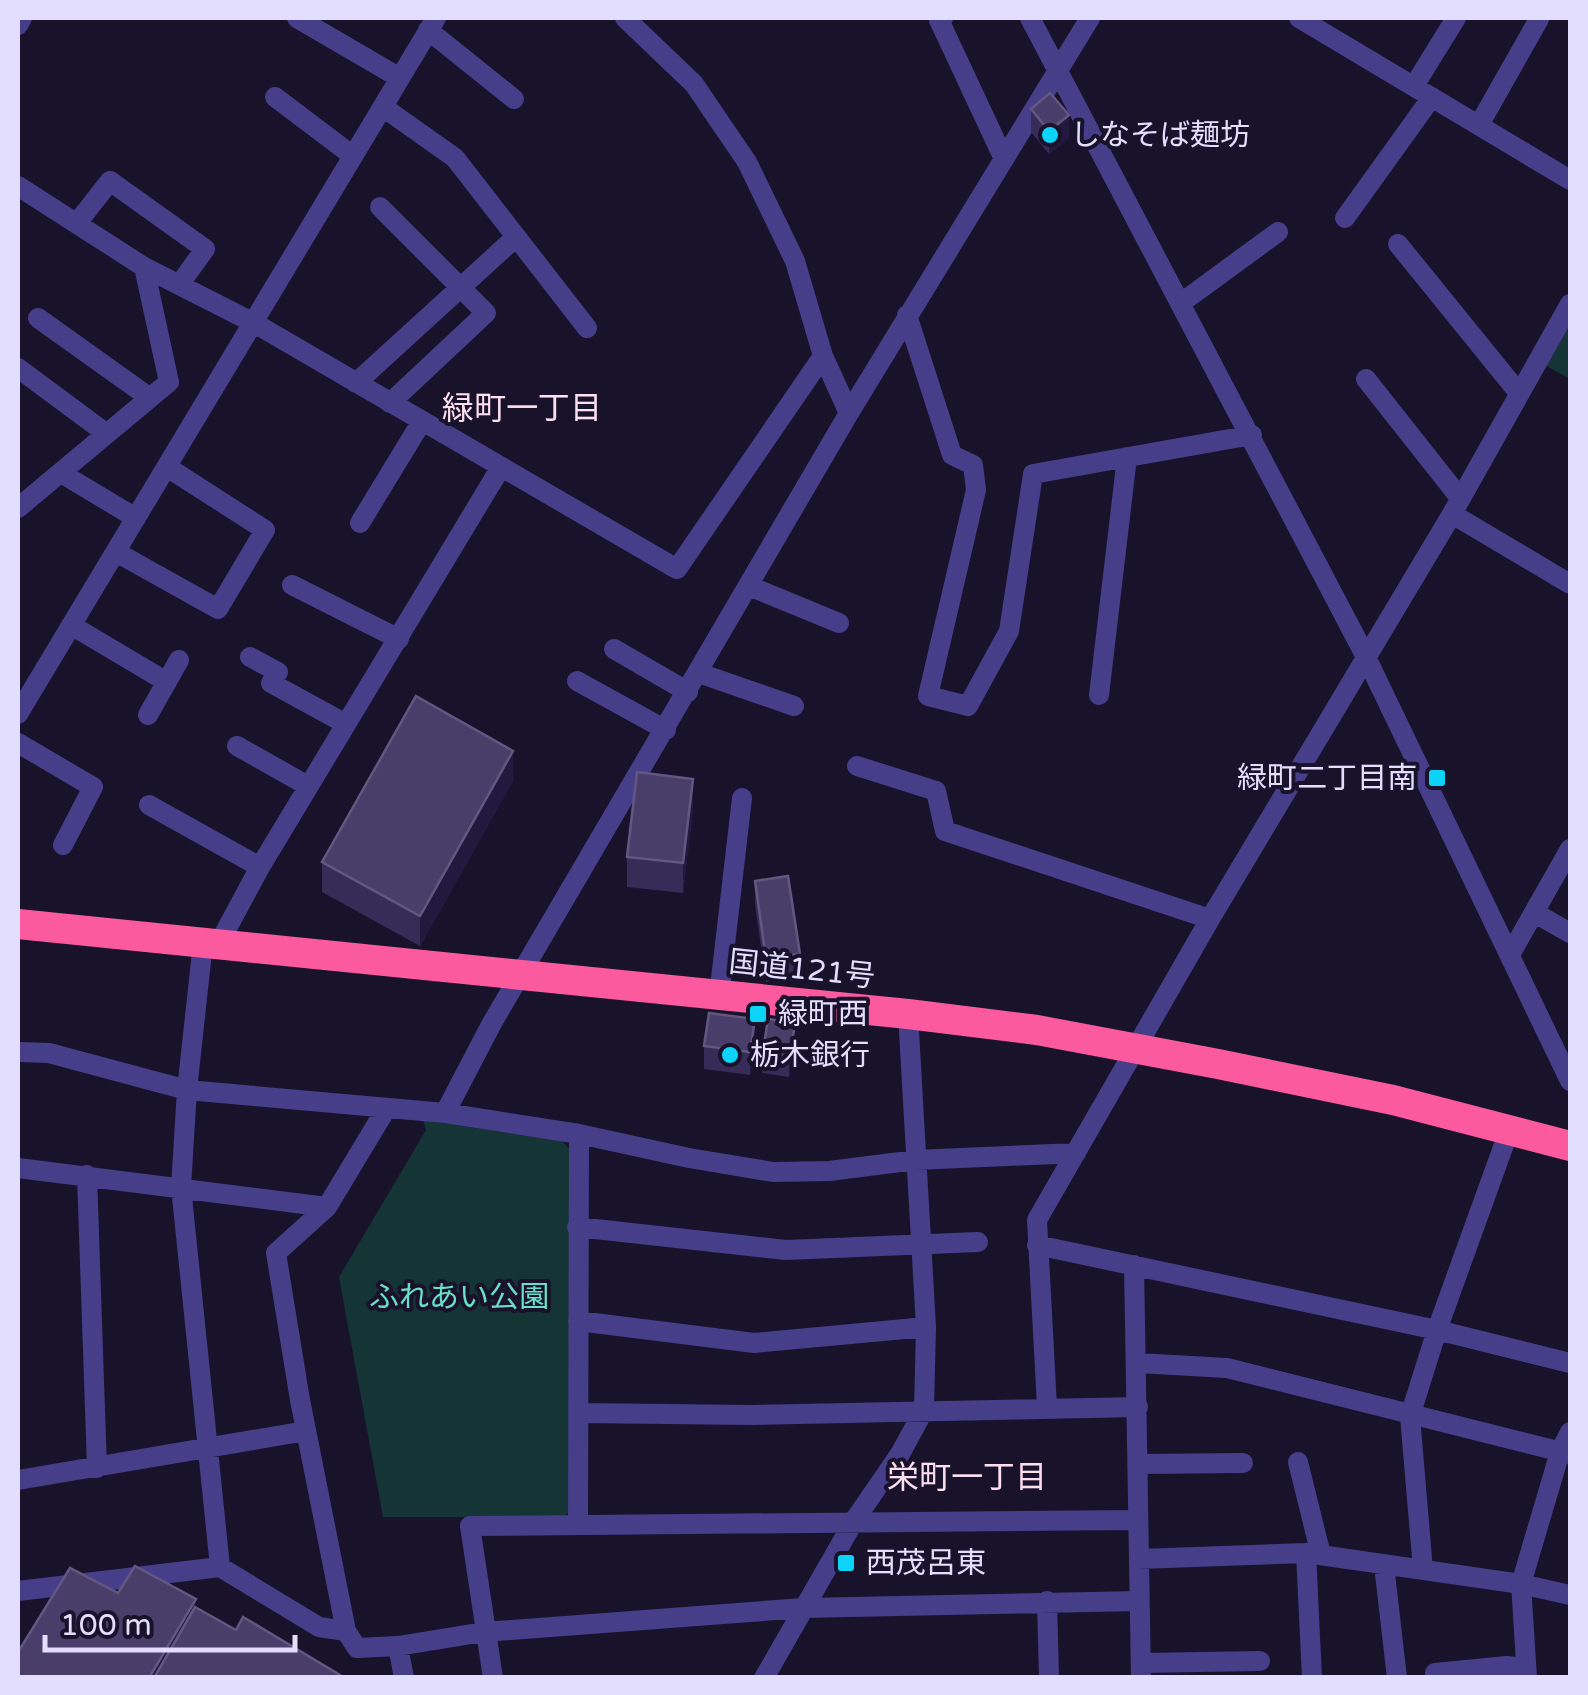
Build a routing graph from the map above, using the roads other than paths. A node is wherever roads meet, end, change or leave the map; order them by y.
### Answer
1 (297, 18) edge
2 (625, 18) edge
3 (943, 18) edge
4 (1030, 18) edge
5 (1090, 18) edge
6 (1299, 18) edge
7 (1456, 18) edge
8 (1539, 19) edge
9 (432, 24) edge
10 (1325, 24) edge
11 (1059, 70) junction
12 (400, 78) junction
13 (1422, 91) junction
14 (275, 97) dead end
15 (514, 99) dead end
16 (383, 106) junction
17 (1479, 125) junction
18 (353, 156) junction
19 (1004, 159) junction
20 (1570, 180) edge
21 (18, 186) edge
22 (380, 206) dead end
23 (1345, 218) dead end
24 (77, 223) junction
25 (1278, 232) dead end
26 (516, 237) junction
27 (1398, 244) dead end
28 (144, 267) junction
29 (179, 285) junction
30 (459, 286) junction
31 (1182, 303) junction
32 (1570, 304) edge
33 (907, 315) junction
34 (38, 318) dead end
35 (254, 323) junction
36 (587, 328) dead end
37 (823, 356) junction
38 (18, 368) edge
39 (1366, 379) dead end
40 (356, 383) junction
41 (1518, 392) junction
42 (150, 398) junction
43 (390, 402) junction
44 (848, 413) junction
45 (422, 420) junction
46 (107, 434) junction
47 (1252, 435) junction
48 (1127, 457) junction
49 (167, 467) junction
50 (500, 467) junction
51 (61, 473) junction
52 (1456, 506) junction
53 (18, 508) edge
54 (136, 518) junction
55 (360, 524) dead end
56 (116, 552) junction
57 (1570, 584) edge
58 (292, 585) dead end
59 (750, 586) junction
60 (839, 622) dead end
61 (71, 626) junction
62 (399, 639) junction
63 (614, 648) dead end
64 (250, 656) dead end
65 (1366, 657) junction
66 (180, 660) dead end
67 (699, 673) junction
68 (578, 681) dead end
69 (167, 682) junction
70 (688, 692) junction
71 (1099, 695) dead end
72 (794, 706) dead end
73 (18, 714) edge
74 (148, 716) dead end
75 (346, 724) junction
76 (666, 730) junction
77 (18, 742) edge
78 (237, 746) dead end
79 (857, 766) dead end
80 (308, 786) junction
81 (742, 798) dead end
82 (149, 805) dead end
83 (63, 846) dead end
84 (1570, 849) edge
85 (260, 867) junction
86 (1536, 913) junction
87 (1210, 919) junction
88 (18, 924) edge
89 (1570, 933) edge
90 (210, 944) junction
91 (1511, 953) junction
92 (521, 975) junction
93 (718, 996) junction
94 (908, 1014) junction
95 (1136, 1048) junction
96 (18, 1052) edge
97 (1570, 1081) edge
98 (186, 1090) junction
99 (386, 1109) junction
100 (445, 1113) junction
101 (1510, 1128) junction
102 (579, 1134) junction
103 (1570, 1146) edge
104 (1076, 1153) junction
105 (916, 1160) junction
106 (18, 1168) edge
107 (87, 1175) junction
108 (181, 1187) junction
109 (327, 1207) junction
110 (577, 1227) junction
111 (978, 1242) dead end
112 (920, 1246) junction
113 (1037, 1246) junction
114 (1134, 1265) junction
115 (578, 1321) junction
116 (926, 1327) junction
117 (1437, 1330) junction
118 (1138, 1363) junction
119 (1570, 1363) edge
120 (1047, 1406) junction
121 (1138, 1407) junction
122 (924, 1410) junction
123 (579, 1413) junction
124 (1410, 1416) junction
125 (306, 1432) junction
126 (1570, 1432) edge
127 (209, 1448) junction
128 (1565, 1452) edge
129 (1298, 1462) dead end
130 (1243, 1463) dead end
131 (1138, 1464) junction
132 (97, 1468) junction
133 (18, 1480) edge
134 (1138, 1520) junction
135 (854, 1521) junction
136 (578, 1524) junction
137 (1313, 1554) junction
138 (1139, 1560) junction
139 (1384, 1565) junction
140 (220, 1567) junction
141 (1423, 1570) junction
142 (1522, 1584) junction
143 (18, 1592) edge
144 (1570, 1595) edge
145 (1046, 1601) junction
146 (1140, 1601) junction
147 (803, 1608) junction
148 (346, 1631) junction
149 (484, 1632) junction
150 (398, 1646) junction
151 (1260, 1661) dead end
152 (1141, 1670) edge
153 (1435, 1673) dead end
154 (1527, 1673) edge
155 (404, 1678) edge
156 (493, 1678) edge
157 (764, 1678) edge
158 (1049, 1678) edge
159 (1312, 1678) edge
160 (1397, 1678) edge

1 - 12 street
2 - 37 street
3 - 19 street
4 - 11 street
5 - 11 street
6 - 10 street
7 - 13 street
8 - 17 street
9 - 12 street
9 - 15 street
10 - 13 street
11 - 19 street
11 - 31 street
12 - 16 street
13 - 17 street
13 - 23 street
14 - 18 street
16 - 18 street
16 - 26 street
17 - 20 street
18 - 35 street
19 - 33 street
21 - 24 street
22 - 30 street
24 - 28 street
24 - 29 street
25 - 31 street
26 - 30 street
26 - 36 street
27 - 41 street
28 - 29 street
28 - 42 street
29 - 35 street
30 - 40 street
30 - 43 street
31 - 47 street
32 - 41 street
33 - 44 street
33 - 48 street
34 - 42 street
35 - 40 street
35 - 49 street
37 - 44 street
37 - 50 street
38 - 46 street
39 - 52 street
40 - 43 street
41 - 52 street
42 - 46 street
43 - 45 street
44 - 59 street
45 - 50 street
45 - 55 street
46 - 51 street
47 - 48 street
47 - 65 street
48 - 71 street
49 - 54 street
49 - 56 street
50 - 62 street
51 - 53 street
51 - 54 street
52 - 57 street
52 - 65 street
54 - 56 street
56 - 61 street
58 - 62 street
59 - 60 street
59 - 67 street
61 - 69 street
61 - 73 street
62 - 75 street
63 - 70 street
64 - 75 street
65 - 87 street
65 - 91 street
66 - 69 street
67 - 70 street
67 - 72 street
68 - 76 street
69 - 74 street
70 - 76 street
75 - 80 street
76 - 92 street
77 - 83 street
78 - 80 street
79 - 87 street
80 - 85 street
81 - 93 street
82 - 85 street
84 - 86 street
85 - 90 street
86 - 89 street
86 - 91 street
87 - 95 street
88 - 90 highway, 国道121号
90 - 92 highway, 国道121号
90 - 98 street
91 - 97 street
92 - 93 highway, 国道121号
92 - 100 street
93 - 94 highway, 国道121号
94 - 95 highway, 国道121号
94 - 105 street
95 - 101 highway, 国道121号
95 - 104 street
96 - 98 street
98 - 99 street
98 - 108 street
99 - 100 street
99 - 109 street
100 - 102 street
101 - 103 highway, 国道121号
101 - 117 street
102 - 105 street
102 - 110 street
104 - 105 street
104 - 113 street
105 - 112 street
106 - 107 street
107 - 108 street
107 - 132 street
108 - 109 street
108 - 127 street
109 - 125 street
110 - 112 street
110 - 115 street
111 - 112 street
112 - 116 street
113 - 114 street
113 - 120 street
114 - 117 street
114 - 118 street
115 - 116 street
115 - 123 street
116 - 122 street
117 - 119 street
117 - 124 street
118 - 121 street
118 - 124 street
120 - 121 street
120 - 122 street
121 - 131 street
122 - 123 street
122 - 135 street
123 - 136 street
124 - 128 street
124 - 141 street
125 - 127 street
125 - 148 street
126 - 128 street
127 - 132 street
127 - 140 street
128 - 142 street
129 - 137 street
130 - 131 street
131 - 134 street
132 - 133 street
134 - 135 street
134 - 138 street
135 - 136 street
135 - 147 street
136 - 149 street
137 - 138 street
137 - 139 street
137 - 159 street
138 - 146 street
139 - 141 street
139 - 160 street
140 - 143 street
140 - 148 street
141 - 142 street
142 - 144 street
142 - 154 street
145 - 146 street
145 - 147 street
145 - 158 street
146 - 152 street
147 - 149 street
147 - 157 street
148 - 150 street
149 - 150 street
149 - 156 street
150 - 155 street
151 - 152 street
153 - 154 street

